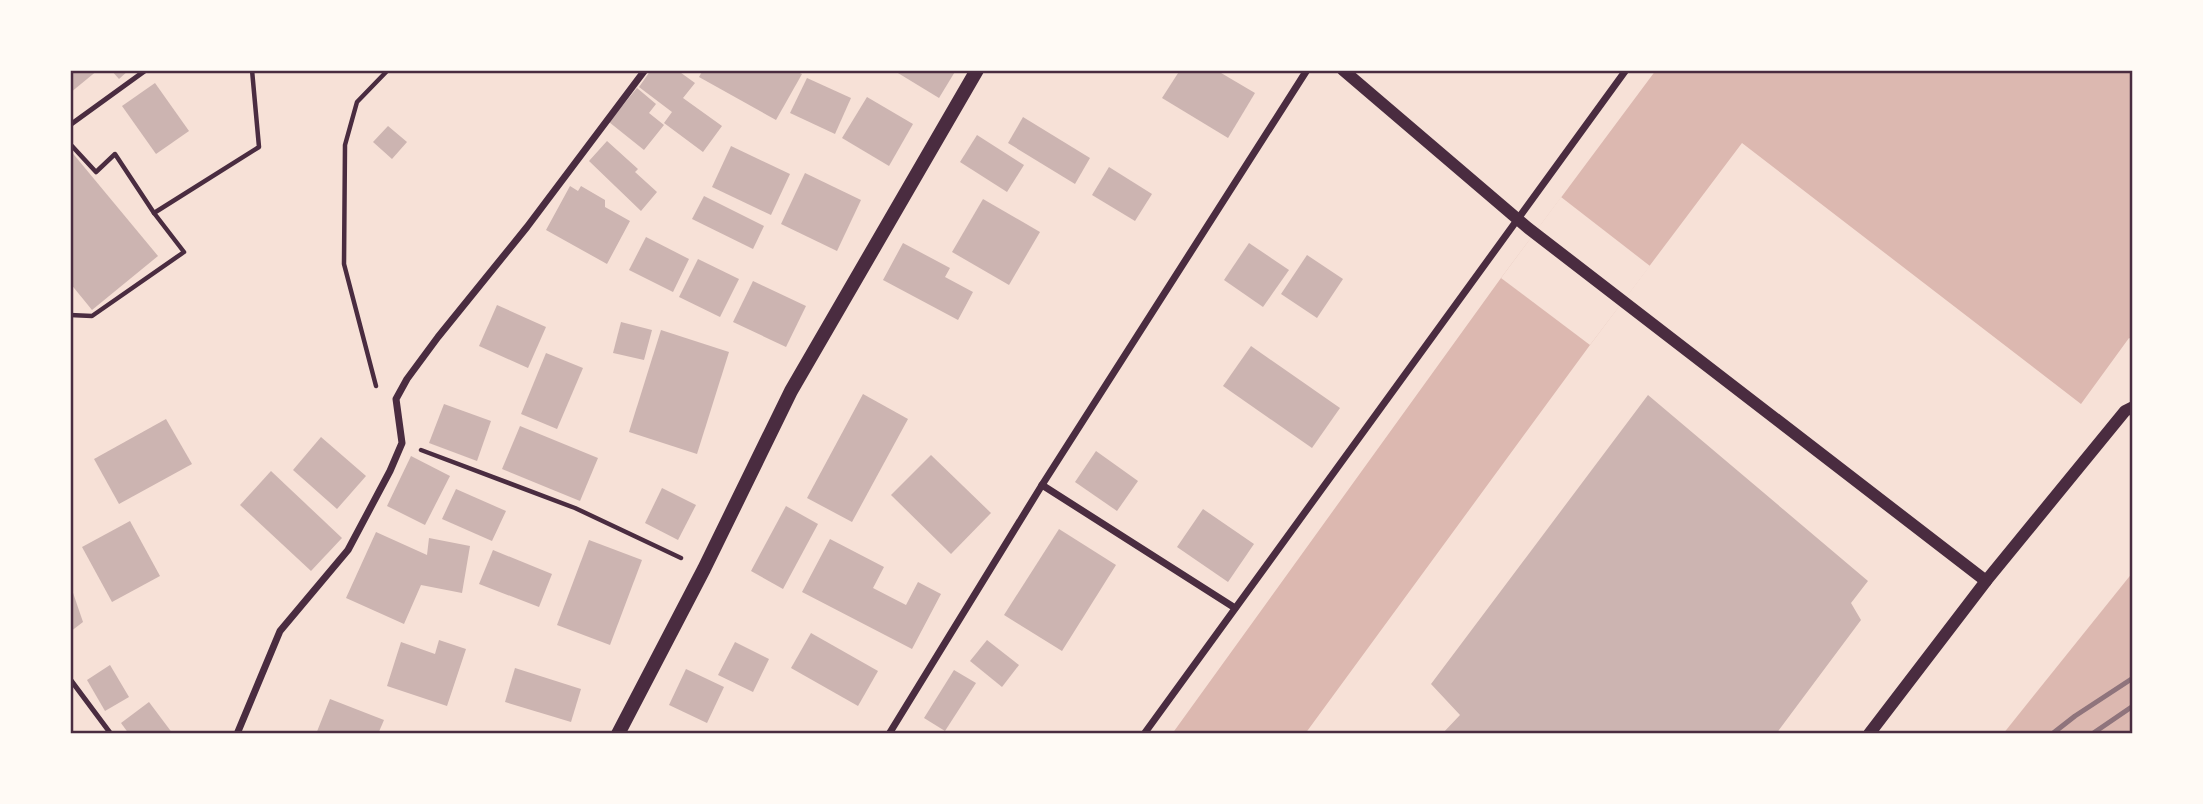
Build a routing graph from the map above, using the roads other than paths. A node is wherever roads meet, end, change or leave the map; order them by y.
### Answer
1 (146, 70) edge
2 (645, 70) edge
3 (977, 70) edge
4 (1307, 70) edge
5 (1343, 70) edge
6 (1626, 70) edge
7 (70, 125) edge
8 (1523, 224) junction
9 (2133, 407) edge
10 (1042, 485) junction
11 (1986, 581) junction
12 (1236, 608) junction
13 (70, 679) edge
14 (111, 734) edge
15 (237, 734) edge
16 (618, 734) edge
17 (889, 734) edge
18 (1144, 734) edge
19 (1869, 734) edge

1 - 7 lane
2 - 15 street
3 - 16 main road
4 - 10 street
5 - 8 street
6 - 8 street
8 - 11 street
8 - 12 street
9 - 11 street
10 - 12 street
10 - 17 street
11 - 19 street
12 - 18 street
13 - 14 lane

